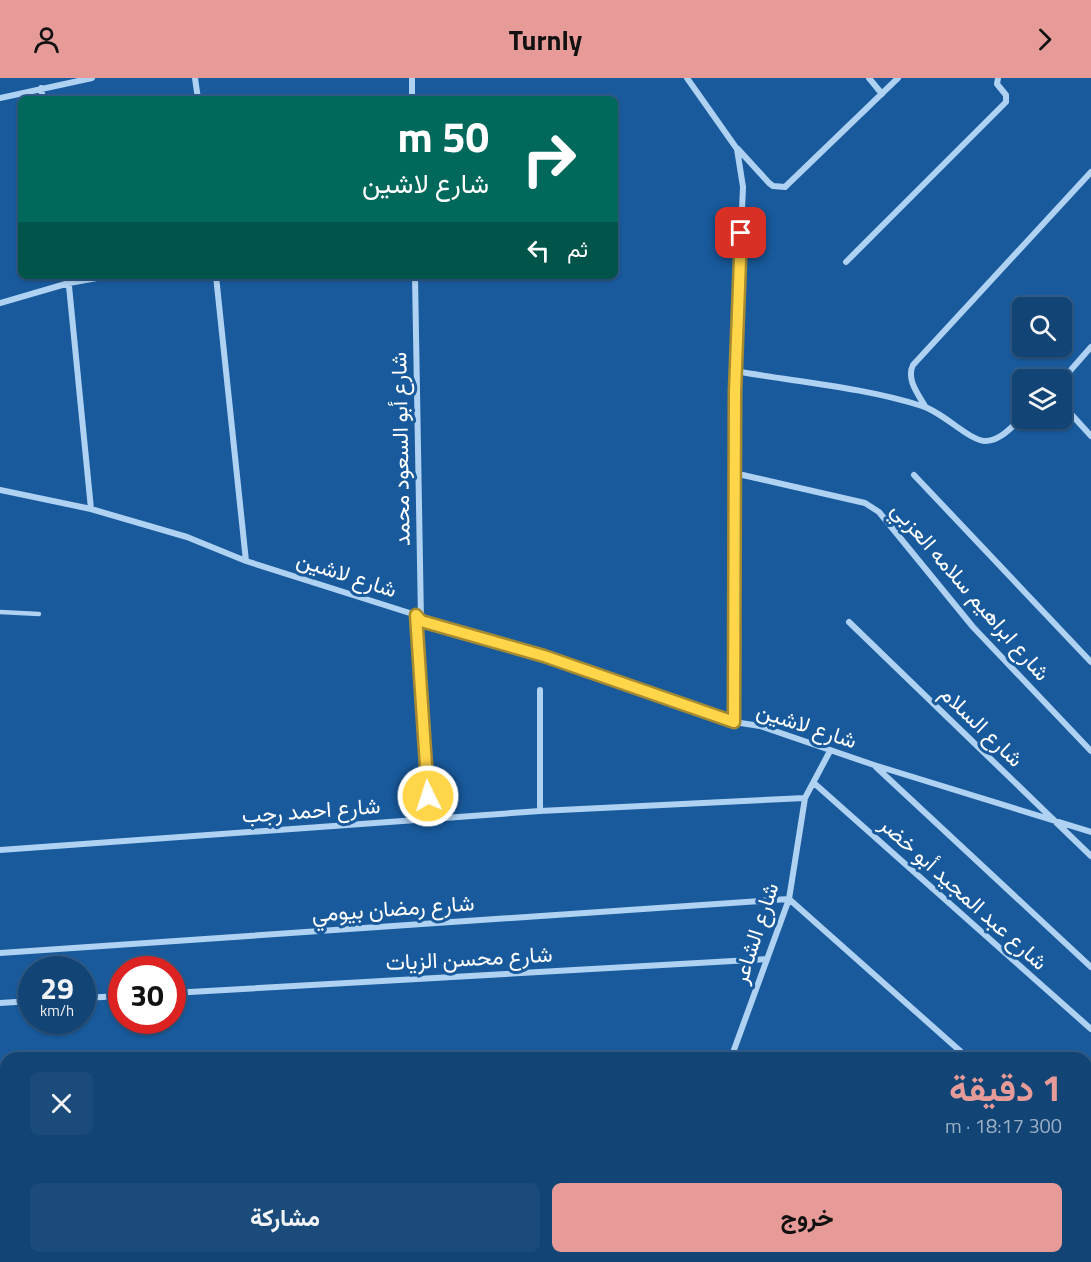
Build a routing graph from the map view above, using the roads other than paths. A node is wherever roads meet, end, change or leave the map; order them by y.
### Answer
1 (92, 78) edge
2 (195, 78) edge
3 (412, 78) edge
4 (687, 78) edge
5 (868, 78) edge
6 (898, 78) edge
7 (998, 78) edge
8 (41, 88) junction
9 (882, 94) junction
10 (42, 96) edge
11 (198, 96) edge
12 (412, 96) edge
13 (0, 98) edge
14 (737, 149) junction
15 (1091, 172) edge
16 (846, 262) dead end
17 (216, 279) edge
18 (415, 279) edge
19 (69, 280) edge
20 (0, 303) edge
21 (1091, 347) edge
22 (1072, 369) edge
23 (735, 372) junction
24 (925, 406) junction
25 (1072, 415) edge
26 (1012, 427) edge
27 (1091, 436) edge
28 (734, 473) junction
29 (914, 476) dead end
30 (0, 490) edge
31 (91, 509) junction
32 (246, 561) junction
33 (0, 612) edge
34 (39, 614) dead end
35 (419, 618) junction
36 (849, 622) dead end
37 (1091, 662) edge
38 (540, 690) dead end
39 (734, 722) junction
40 (830, 751) junction
41 (1091, 751) edge
42 (874, 765) junction
43 (814, 783) junction
44 (805, 798) junction
45 (540, 811) junction
46 (430, 819) junction
47 (1054, 821) junction
48 (1091, 832) edge
49 (0, 850) edge
50 (1091, 856) edge
51 (789, 899) junction
52 (0, 953) edge
53 (767, 959) junction
54 (1091, 967) edge
55 (186, 992) edge
56 (18, 1002) edge
57 (0, 1003) edge
58 (1091, 1029) edge
59 (733, 1052) edge
60 (961, 1052) edge

1 - 8 street
2 - 11 street
3 - 12 street
4 - 14 street
5 - 9 street
6 - 9 street
7 - 16 street
8 - 10 street
8 - 13 street
9 - 14 street
14 - 23 street
15 - 24 street
17 - 32 street
18 - 35 street, شارع أبو السعود محمد
19 - 20 street
19 - 31 street
21 - 22 street
23 - 24 street
23 - 28 street
24 - 26 street
25 - 27 street
28 - 39 street
28 - 41 street, شارع ابراهيم سلامه العزبي
29 - 37 street
30 - 31 street, شارع لاشين
31 - 32 street, شارع لاشين
32 - 35 street, شارع لاشين
33 - 34 lane
35 - 39 street, شارع لاشين
35 - 46 street, شارع أبو السعود محمد
36 - 47 street, شارع السلام
38 - 45 street
39 - 40 street, شارع لاشين
40 - 42 street, شارع لاشين
40 - 43 street, شارع الشاعر
42 - 47 street, شارع لاشين
42 - 54 street
43 - 44 street, شارع الشاعر
43 - 58 street, شارع عبد المجيد أبو خضر
44 - 45 street, شارع احمد رجب
44 - 51 street, شارع الشاعر
45 - 46 street, شارع احمد رجب
46 - 49 street, شارع احمد رجب
47 - 48 street, شارع لاشين
47 - 50 street, شارع السلام
51 - 52 street, شارع رمضان بيومي
51 - 53 street, شارع الشاعر
51 - 60 street
53 - 55 street, شارع محسن الزيات
53 - 59 street, شارع الشاعر
56 - 57 street

